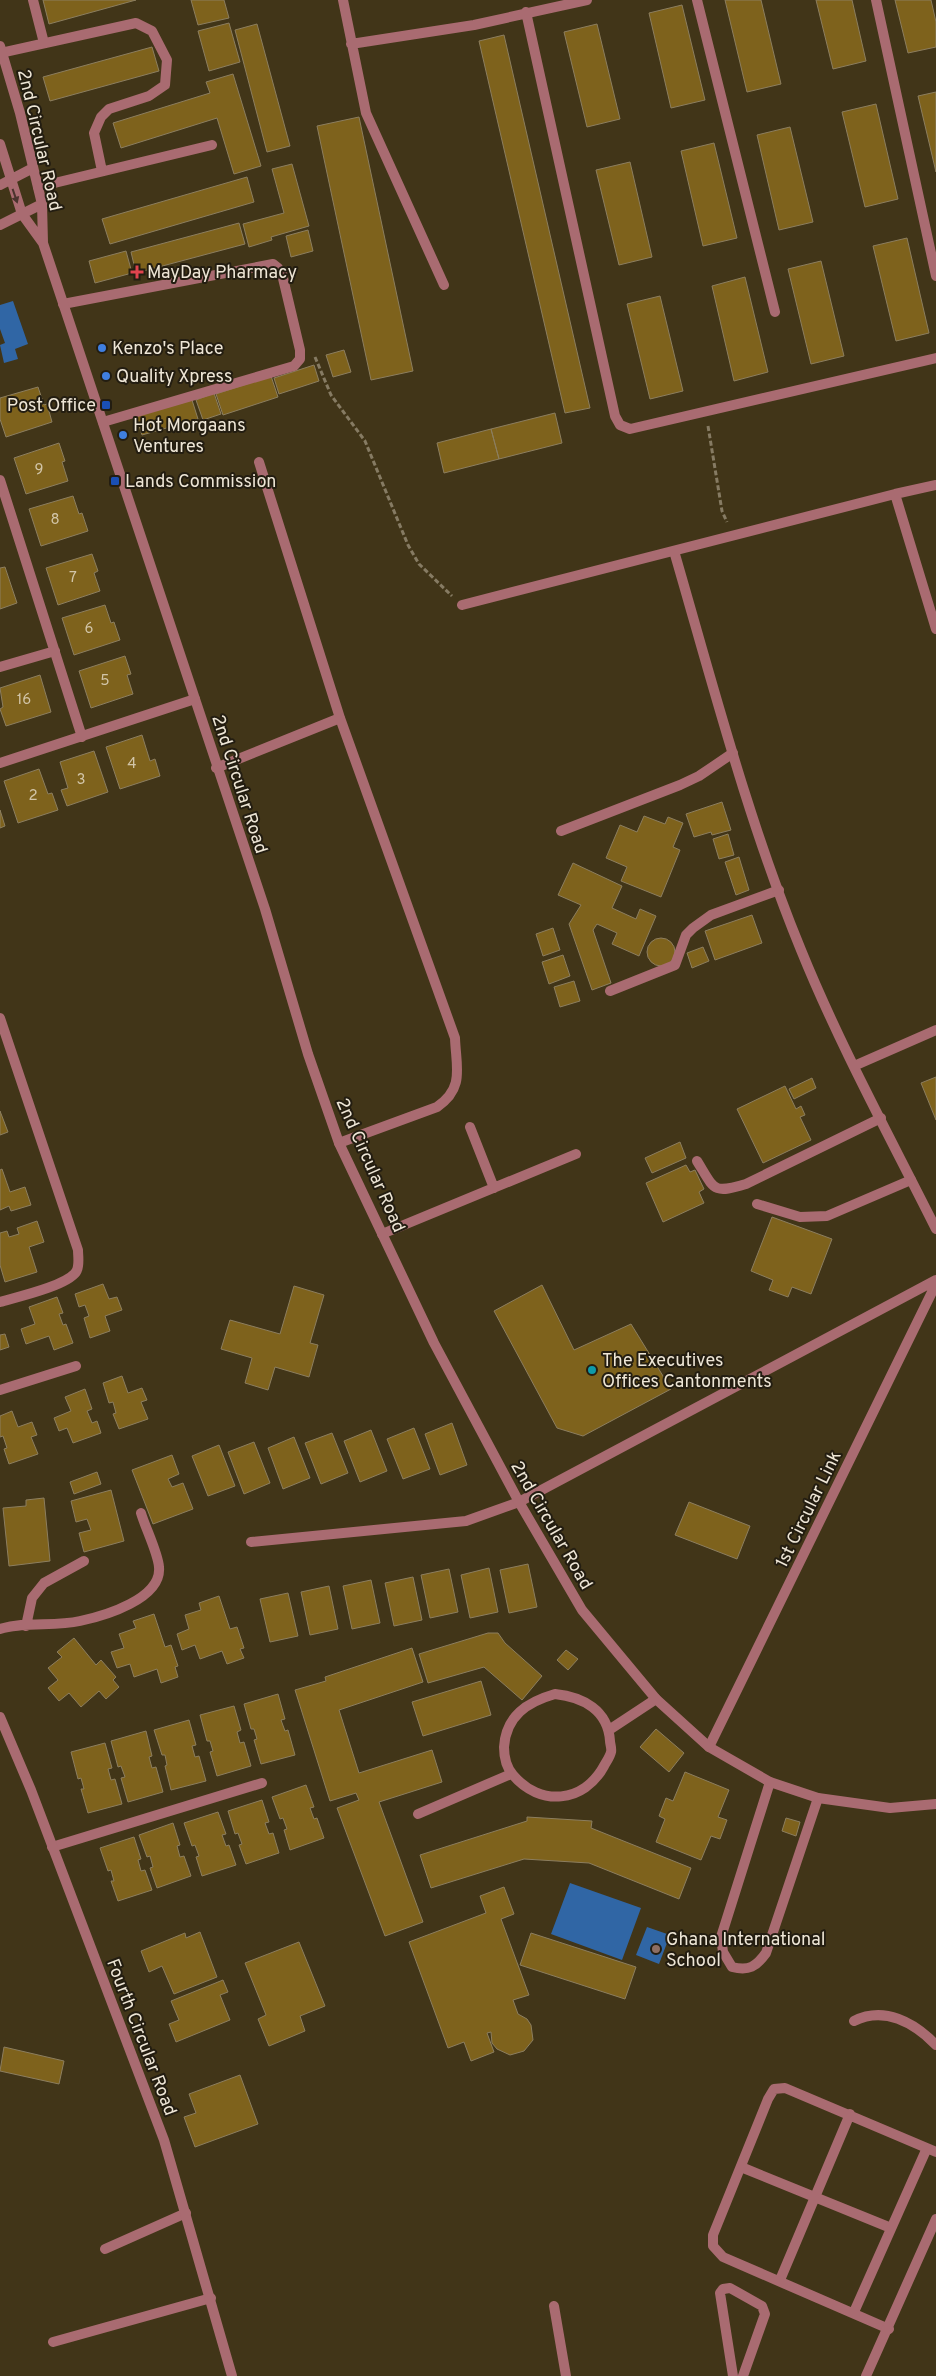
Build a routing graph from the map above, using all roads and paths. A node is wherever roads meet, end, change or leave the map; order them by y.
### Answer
1 (34, 0) edge
2 (343, 0) edge
3 (587, 0) edge
4 (697, 0) edge
5 (876, 0) edge
6 (526, 12) junction
7 (44, 43) junction
8 (351, 44) junction
9 (1, 51) edge
10 (0, 144) edge
11 (212, 145) dead end
12 (33, 168) junction
13 (102, 171) junction
14 (9, 179) junction
15 (0, 185) edge
16 (38, 187) junction
17 (42, 204) junction
18 (22, 214) junction
19 (0, 225) edge
20 (43, 243) junction
21 (936, 276) edge
22 (444, 285) dead end
23 (63, 304) junction
24 (775, 312) dead end
25 (300, 350) junction
26 (936, 358) edge
27 (704, 412) junction
28 (103, 422) junction
29 (259, 462) dead end
30 (0, 480) edge
31 (936, 485) edge
32 (895, 494) junction
33 (733, 536) junction
34 (674, 551) junction
35 (462, 606) joint
36 (936, 629) edge
37 (55, 651) junction
38 (0, 667) edge
39 (195, 699) junction
40 (340, 718) junction
41 (82, 736) junction
42 (733, 753) junction
43 (0, 763) edge
44 (216, 768) junction
45 (561, 831) dead end
46 (779, 890) junction
47 (610, 991) dead end
48 (0, 1018) edge
49 (936, 1030) edge
50 (854, 1066) junction
51 (881, 1118) junction
52 (470, 1127) dead end
53 (339, 1143) junction
54 (576, 1154) dead end
55 (697, 1161) dead end
56 (912, 1180) junction
57 (494, 1188) junction
58 (758, 1204) dead end
59 (936, 1229) edge
60 (382, 1234) junction
61 (936, 1280) edge
62 (936, 1284) edge
63 (0, 1302) edge
64 (76, 1366) dead end
65 (0, 1390) edge
66 (519, 1502) junction
67 (141, 1513) dead end
68 (251, 1542) dead end
69 (84, 1561) dead end
70 (26, 1626) junction
71 (0, 1629) edge
72 (656, 1699) junction
73 (0, 1717) edge
74 (609, 1730) junction
75 (709, 1747) junction
76 (511, 1774) junction
77 (770, 1782) junction
78 (262, 1783) dead end
79 (818, 1798) junction
80 (936, 1804) edge
81 (418, 1814) dead end
82 (52, 1847) junction
83 (854, 2021) dead end
84 (936, 2045) edge
85 (850, 2114) junction
86 (932, 2150) edge
87 (741, 2167) junction
88 (815, 2196) junction
89 (186, 2213) junction
90 (936, 2219) edge
91 (891, 2228) junction
92 (104, 2249) dead end
93 (780, 2280) junction
94 (211, 2298) junction
95 (554, 2306) dead end
96 (854, 2312) junction
97 (889, 2329) junction
98 (53, 2342) dead end
99 (232, 2376) edge
100 (566, 2376) edge
101 (733, 2376) edge
102 (743, 2376) edge
103 (866, 2376) edge

1 - 7 street
2 - 8 street
3 - 6 street
4 - 24 street
5 - 21 street
6 - 8 street
6 - 27 street
7 - 9 street
7 - 13 street
8 - 22 street
9 - 12 street, 2nd Circular Road
10 - 14 street, 2nd Circular Road
11 - 13 street
12 - 14 street
12 - 16 street, 2nd Circular Road
13 - 16 street
14 - 15 street
14 -> 18 street, 2nd Circular Road
16 - 17 street, 2nd Circular Road
17 - 18 street
17 - 20 street, 2nd Circular Road
18 - 19 street
18 - 20 street, 2nd Circular Road
20 - 23 street, 2nd Circular Road
23 - 25 street
23 - 28 street, 2nd Circular Road
25 - 28 street
25 - 35 path
26 - 27 street
27 - 33 path
28 - 39 street, 2nd Circular Road
29 - 40 street
30 - 37 street
31 - 32 street
32 - 33 street
32 - 36 street
33 - 34 street
34 - 35 street
34 - 42 street
37 - 38 street
37 - 41 street
39 - 41 street
39 - 44 street, 2nd Circular Road
40 - 44 street
40 - 53 street
41 - 43 street
42 - 45 street
42 - 46 street
44 - 53 street, 2nd Circular Road
46 - 47 street
46 - 50 street
48 - 63 street
49 - 50 street
50 - 51 street
51 - 55 street
51 - 56 street
52 - 57 street
53 - 60 street, 2nd Circular Road
54 - 57 street
56 - 58 street
56 - 59 street
57 - 60 street
60 - 66 street, 2nd Circular Road
61 - 66 street
62 - 75 street, 1st Circular Link
64 - 65 street
66 - 68 street
66 - 72 street, 2nd Circular Road
67 - 70 street
69 - 70 street
70 - 71 street
72 - 74 street
72 - 75 street, 2nd Circular Road
73 - 82 street, Fourth Circular Road
74 - 76 street
74 - 76 street
75 - 77 street, 2nd Circular Road
76 - 81 street
77 - 79 street, 2nd Circular Road
77 - 79 street
78 - 82 street
79 - 80 street, 2nd Circular Road
82 - 89 street, Fourth Circular Road
83 - 84 street
85 - 86 street
85 - 87 street
85 - 88 street
86 - 91 street
87 - 88 street
87 - 93 street
88 - 91 street
88 - 93 street
89 - 92 street
89 - 94 street, Fourth Circular Road
90 - 97 street
91 - 96 street
93 - 96 street
94 - 98 street
94 - 99 street, Fourth Circular Road
95 - 100 street
96 - 97 street
97 - 103 street
101 - 102 street

